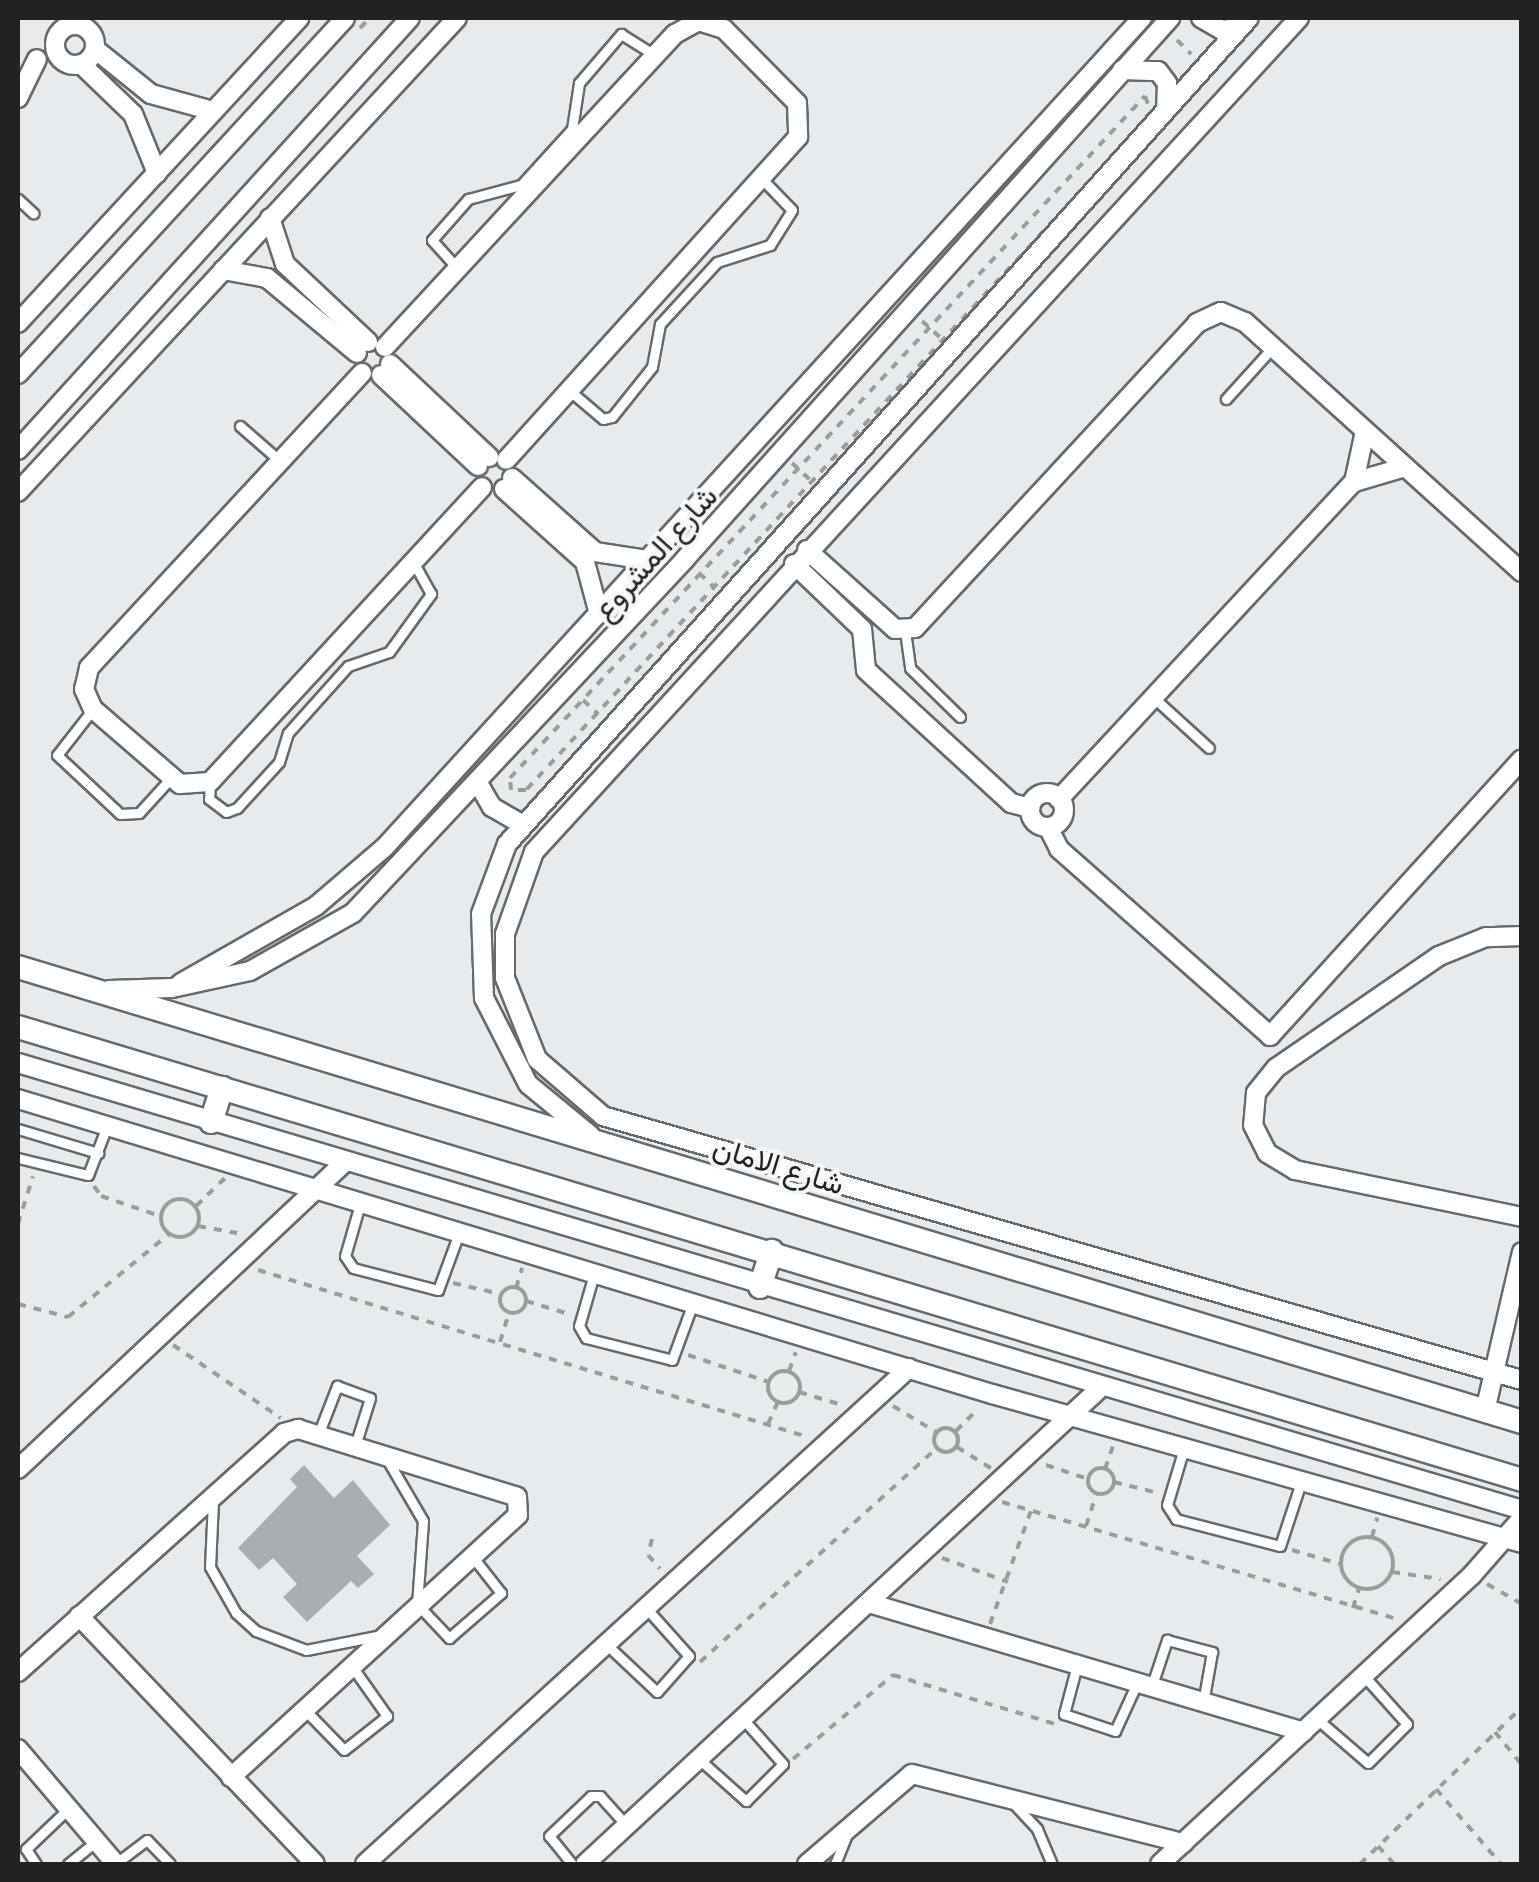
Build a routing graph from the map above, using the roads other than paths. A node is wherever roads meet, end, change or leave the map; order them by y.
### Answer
1 (299, 18) edge
2 (345, 18) edge
3 (410, 18) edge
4 (457, 18) edge
5 (1142, 18) edge
6 (1201, 18) edge
7 (1298, 18) edge
8 (80, 21) edge
9 (1166, 22) edge
10 (1244, 23) edge
11 (273, 46) junction
12 (55, 49) junction
13 (95, 49) junction
14 (655, 55) junction
15 (27, 60) edge
16 (81, 64) junction
17 (300, 68) junction
18 (1122, 70) junction
19 (18, 98) edge
20 (1166, 106) junction
21 (213, 111) junction
22 (280, 162) junction
23 (157, 173) junction
24 (762, 180) junction
25 (304, 183) junction
26 (18, 199) edge
27 (33, 213) dead end
28 (270, 218) junction
29 (80, 257) junction
30 (458, 268) junction
31 (224, 270) junction
32 (106, 280) junction
33 (18, 323) edge
34 (1273, 347) junction
35 (374, 359) junction
36 (18, 374) edge
37 (570, 391) junction
38 (1226, 399) dead end
39 (240, 426) dead end
40 (879, 430) junction
41 (1366, 430) junction
42 (900, 449) junction
43 (18, 450) edge
44 (280, 462) junction
45 (1405, 467) junction
46 (498, 470) junction
47 (1354, 482) junction
48 (18, 492) edge
49 (801, 557) junction
50 (648, 560) junction
51 (413, 562) junction
52 (1522, 572) edge
53 (718, 595) junction
54 (598, 614) junction
55 (742, 622) junction
56 (905, 631) junction
57 (540, 679) junction
58 (564, 692) junction
59 (1154, 698) junction
60 (93, 709) junction
61 (960, 717) dead end
62 (1209, 748) dead end
63 (1522, 759) edge
64 (171, 778) junction
65 (210, 782) junction
66 (478, 783) junction
67 (1060, 800) junction
68 (1030, 808) junction
69 (521, 824) junction
70 (1048, 827) junction
71 (1522, 936) edge
72 (18, 966) edge
73 (172, 988) junction
74 (96, 990) junction
75 (18, 1027) edge
76 (18, 1063) edge
77 (222, 1088) junction
78 (18, 1099) edge
79 (211, 1122) junction
80 (107, 1126) junction
81 (18, 1129) edge
82 (599, 1142) junction
83 (98, 1153) junction
84 (18, 1158) edge
85 (346, 1161) junction
86 (318, 1191) junction
87 (360, 1204) junction
88 (1522, 1217) edge
89 (459, 1233) junction
90 (772, 1251) junction
91 (1522, 1252) edge
92 (594, 1274) junction
93 (760, 1287) junction
94 (693, 1303) junction
95 (909, 1368) junction
96 (1494, 1371) junction
97 (1522, 1380) edge
98 (1098, 1390) junction
99 (1485, 1411) junction
100 (1076, 1414) junction
101 (1522, 1422) edge
102 (318, 1435) junction
103 (1185, 1445) junction
104 (355, 1446) junction
105 (378, 1453) junction
106 (18, 1468) edge
107 (1303, 1476) junction
108 (1522, 1480) edge
109 (218, 1489) junction
110 (1522, 1510) edge
111 (1522, 1518) edge
112 (1514, 1541) edge
113 (472, 1556) junction
114 (417, 1604) junction
115 (872, 1604) junction
116 (646, 1608) junction
117 (78, 1616) junction
118 (384, 1633) junction
119 (606, 1644) junction
120 (351, 1665) junction
121 (1076, 1665) junction
122 (18, 1672) edge
123 (1364, 1676) junction
124 (1144, 1685) junction
125 (1203, 1703) junction
126 (304, 1709) junction
127 (744, 1720) junction
128 (1310, 1726) junction
129 (18, 1749) edge
130 (700, 1760) junction
131 (230, 1777) junction
132 (1000, 1794) junction
133 (68, 1809) junction
134 (858, 1818) junction
135 (627, 1826) junction
136 (96, 1841) junction
137 (1182, 1844) junction
138 (36, 1864) edge
139 (68, 1864) edge
140 (116, 1864) edge
141 (170, 1864) edge
142 (316, 1864) edge
143 (365, 1864) edge
144 (572, 1864) edge
145 (585, 1864) edge
146 (807, 1864) edge
147 (835, 1864) edge
148 (1052, 1864) edge
149 (1160, 1864) edge

1 - 11 street
2 - 17 street
3 - 22 street
4 - 25 street
5 - 50 street
6 - 10 street
7 - 42 street
8 - 12 street
8 - 13 street
9 - 18 street, شارع المشروع
10 - 20 street
11 - 17 street
11 - 21 street
12 - 15 street
12 - 16 street
13 - 16 street
13 - 21 street
14 - 24 street
14 - 30 street
14 - 30 lane
15 - 19 street
16 - 23 street
17 - 32 street
18 - 20 street
18 - 58 street, شارع المشروع
20 - 40 street
21 - 23 street
22 - 25 street
22 - 43 street
23 - 29 street
24 - 37 street
24 - 37 lane
25 - 28 street
26 - 27 lane
28 - 31 street
28 - 35 street
29 - 32 street
29 - 33 street
30 - 35 street
31 - 35 street
31 - 48 street
32 - 36 street
34 - 38 lane
34 - 41 street
34 - 56 street
35 - 44 street
35 - 46 street
37 - 46 street
39 - 44 lane
40 - 42 street
40 - 53 street
41 - 45 street
41 - 47 street
42 - 49 street
44 - 60 street
45 - 47 street
45 - 52 street
46 - 50 street
46 - 51 street
46 - 54 street
47 - 59 street
49 - 55 street
49 - 56 street
49 - 68 street
50 - 54 street
51 - 65 street
51 - 65 lane
53 - 55 street
53 - 69 street
54 - 57 street
55 - 96 street
56 - 61 lane
57 - 58 street
57 - 73 street
58 - 66 street, شارع المشروع
59 - 62 lane
59 - 67 street
60 - 64 street
60 - 64 lane
63 - 70 street
64 - 65 street
66 - 69 street
66 - 73 street, شارع المشروع
67 - 68 street
67 - 70 street
68 - 70 street
69 - 82 street
71 - 88 street
72 - 74 street, شارع الامان
73 - 74 street, شارع المشروع
74 - 82 street, شارع الامان
75 - 77 street
76 - 79 street
77 - 79 street
77 - 90 street
78 - 80 street
79 - 85 street
80 - 83 lane
80 - 86 street
81 - 83 lane
82 - 99 street, شارع الامان
83 - 84 lane
85 - 86 street
85 - 93 street
86 - 87 street
86 - 106 street
87 - 89 street
87 - 89 lane
89 - 92 street
90 - 93 street
90 - 108 street
91 - 96 street
92 - 94 street
92 - 94 lane
93 - 98 street
94 - 95 street
95 - 100 street
95 - 116 street
96 - 97 street
96 - 99 street
98 - 100 street
98 - 110 street
99 - 101 street, شارع الامان
100 - 103 street
100 - 115 street
102 - 104 street
102 - 104 lane
102 - 109 street
103 - 107 street
103 - 107 lane
104 - 105 street
105 - 113 street
105 - 114 lane
107 - 112 street
109 - 117 street
109 - 118 lane
111 - 112 street
112 - 123 street
113 - 114 street
113 - 114 lane
114 - 118 street
115 - 121 street
115 - 127 street
116 - 119 street
116 - 119 lane
117 - 122 street
117 - 131 street
118 - 120 street
119 - 143 street
120 - 126 street
120 - 126 lane
121 - 124 street
121 - 124 lane
123 - 128 street
123 - 128 lane
124 - 125 street
124 - 125 lane
125 - 128 street
126 - 131 street
127 - 130 street
127 - 130 lane
128 - 137 street
129 - 133 street
130 - 135 street
131 - 142 street
132 - 134 street
132 - 137 street
132 - 148 lane
133 - 136 street
133 - 138 lane
134 - 146 street
134 - 147 lane
135 - 144 lane
135 - 145 street
136 - 139 lane
136 - 140 street
137 - 149 street
140 - 141 lane

